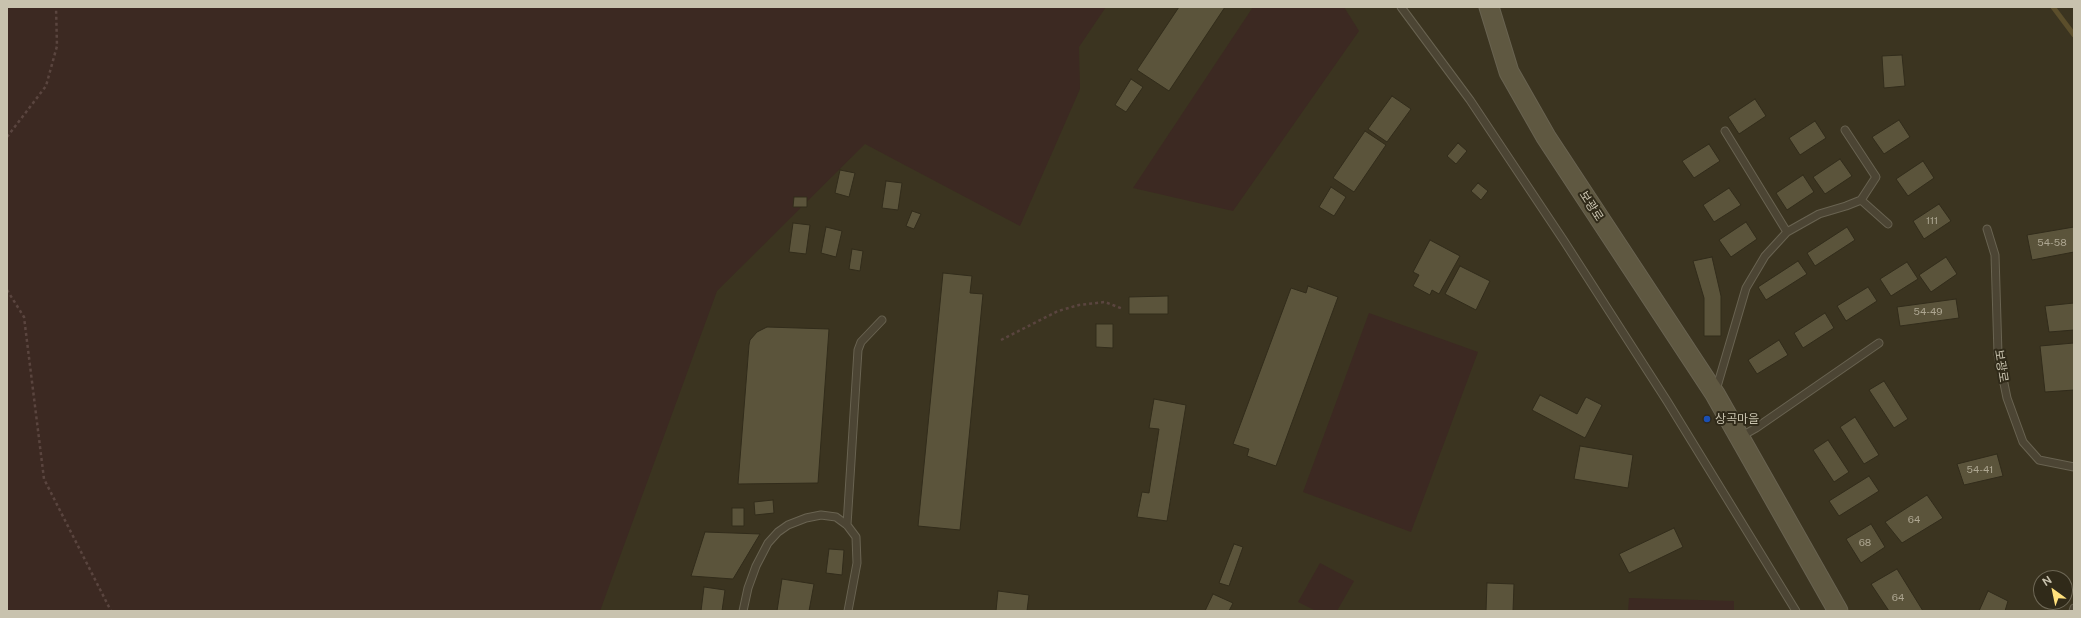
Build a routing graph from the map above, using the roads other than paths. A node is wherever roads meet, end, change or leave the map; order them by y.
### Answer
1 (1401, 7) edge
2 (1489, 7) edge
3 (1845, 130) dead end
4 (1725, 131) dead end
5 (1861, 200) junction
6 (1888, 224) dead end
7 (1987, 229) dead end
8 (1787, 232) junction
9 (882, 320) dead end
10 (1879, 343) dead end
11 (1715, 394) junction
12 (1740, 437) junction
13 (2074, 467) edge
14 (848, 525) junction
15 (2074, 608) edge
16 (744, 611) edge
17 (848, 611) edge
18 (1796, 611) edge
19 (1838, 611) edge
20 (2074, 611) edge

1 - 18 lane
2 - 11 main road, 보광로
3 - 5 lane
4 - 8 lane
5 - 6 lane
5 - 8 lane
7 - 13 lane, 보광로
8 - 11 lane
9 - 14 lane
10 - 12 lane
11 - 12 main road, 보광로
12 - 19 main road, 보광로
14 - 16 lane
14 - 17 lane
15 - 20 lane

